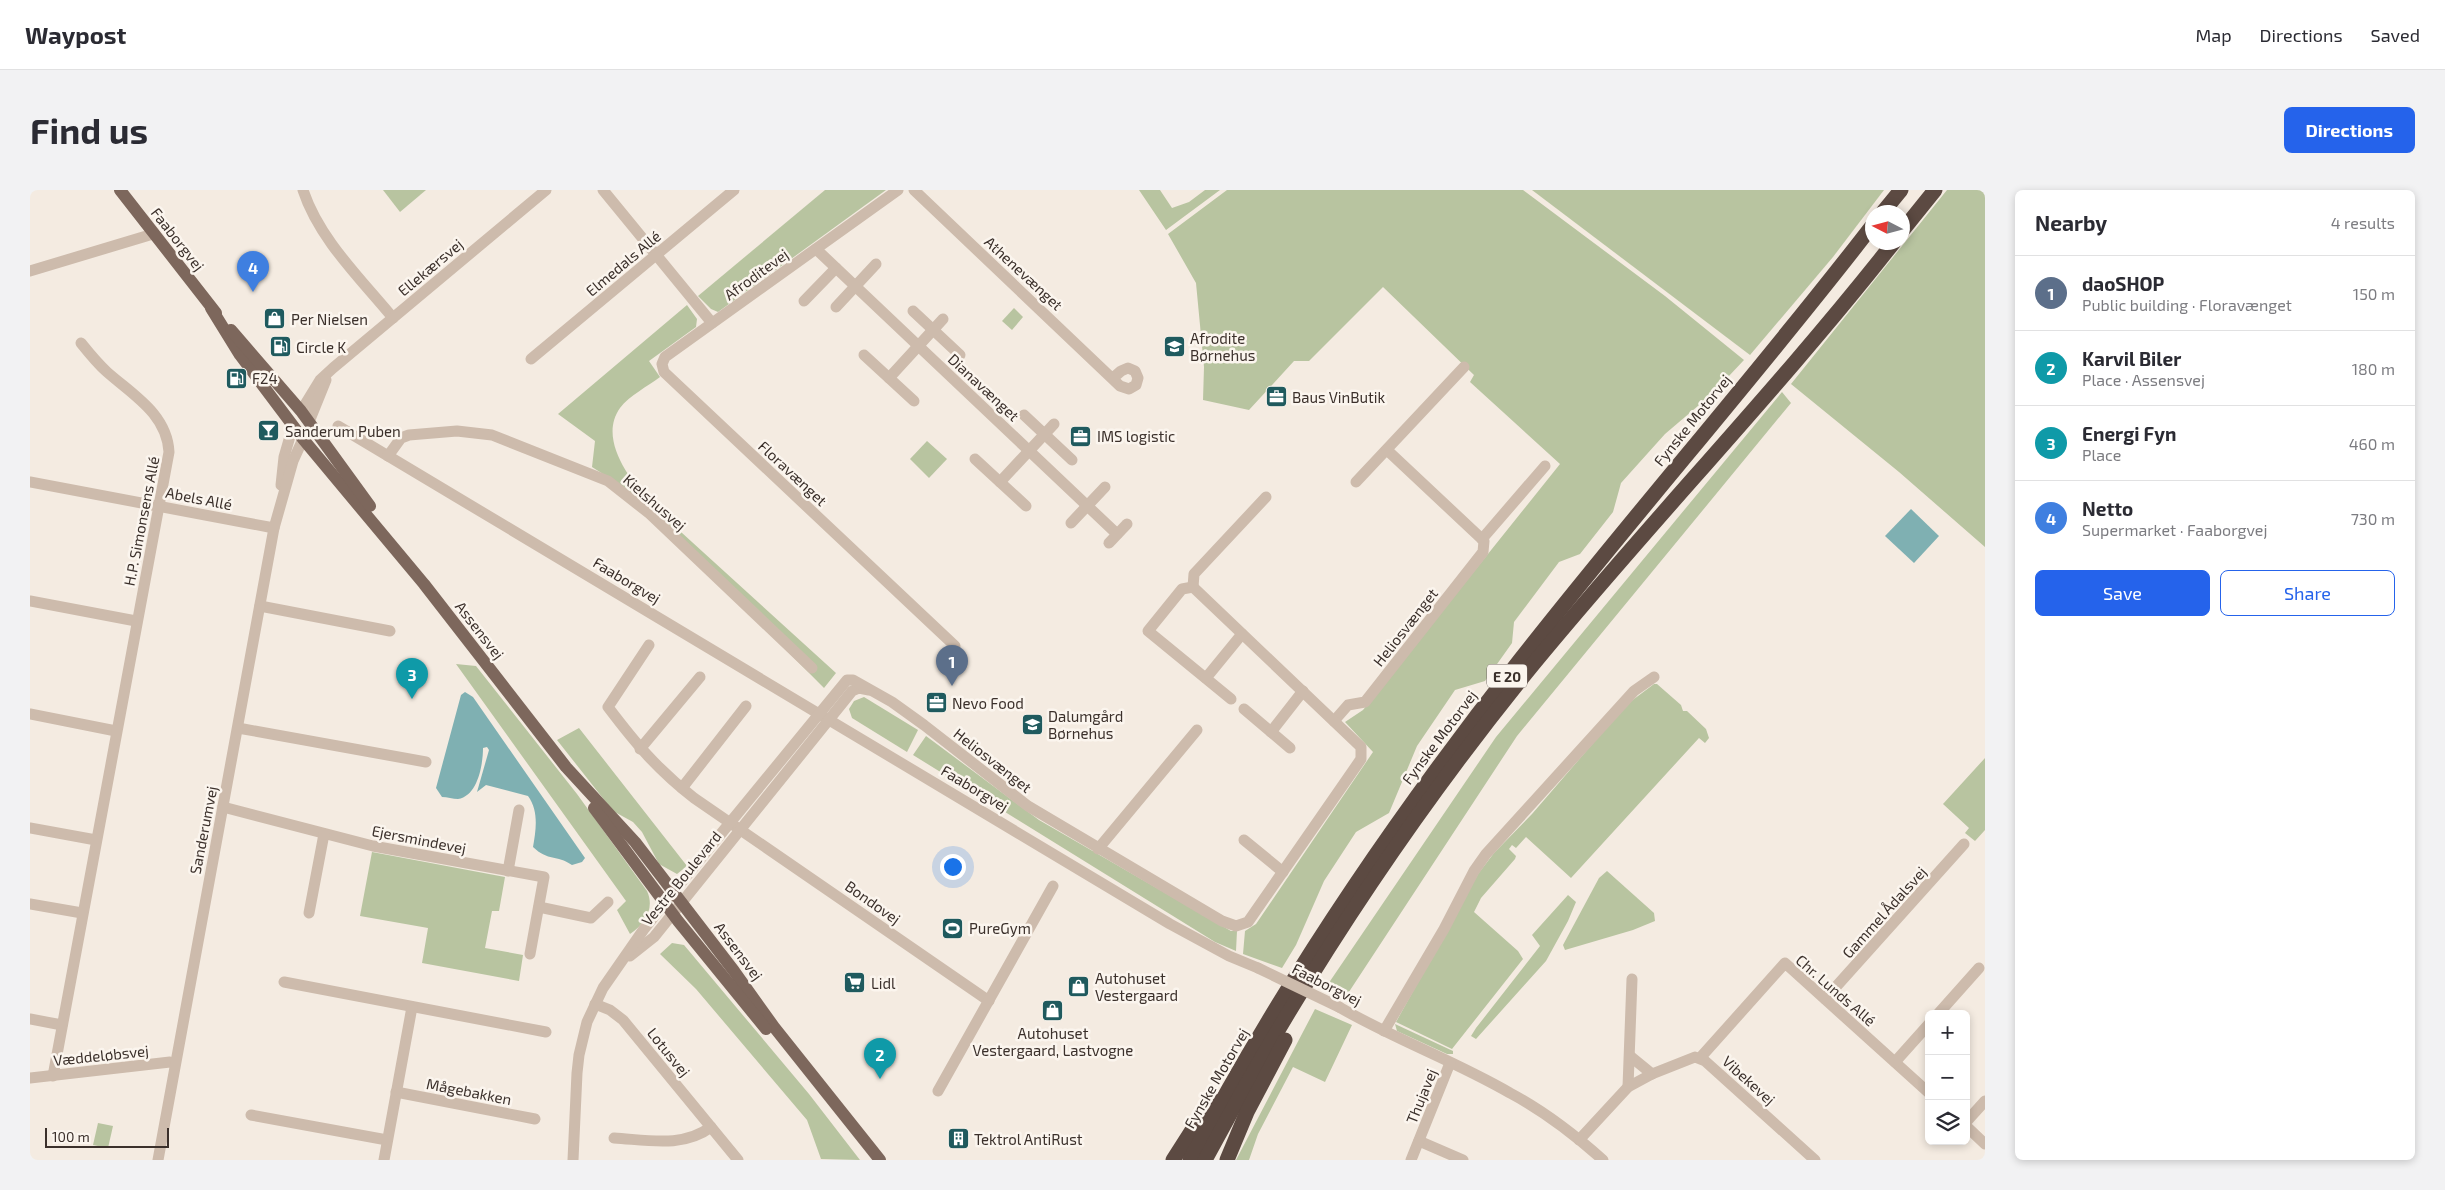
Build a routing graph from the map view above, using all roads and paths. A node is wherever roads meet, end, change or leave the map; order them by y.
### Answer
1 (120, 190) edge
2 (303, 190) edge
3 (546, 190) edge
4 (602, 190) edge
5 (734, 190) edge
6 (898, 190) edge
7 (914, 190) edge
8 (1901, 190) edge
9 (1935, 190) edge
10 (1889, 205) edge
11 (1910, 221) edge
12 (153, 234) junction
13 (1865, 235) edge
14 (816, 249) junction
15 (1887, 250) edge
16 (657, 255) junction
17 (876, 264) dead end
18 (836, 268) junction
19 (30, 271) edge
20 (855, 286) junction
21 (804, 301) dead end
22 (836, 307) dead end
23 (211, 308) junction
24 (913, 311) dead end
25 (393, 318) junction
26 (943, 319) dead end
27 (712, 323) junction
28 (933, 330) junction
29 (81, 342) dead end
30 (918, 346) junction
31 (864, 355) dead end
32 (960, 355) dead end
33 (531, 359) dead end
34 (1464, 367) dead end
35 (333, 368) junction
36 (889, 378) junction
37 (1113, 378) dead end
38 (914, 401) dead end
39 (301, 411) junction
40 (1024, 415) dead end
41 (309, 422) junction
42 (1054, 424) dead end
43 (293, 426) junction
44 (338, 426) dead end
45 (1045, 434) junction
46 (303, 439) junction
47 (1387, 450) junction
48 (1029, 451) junction
49 (388, 456) junction
50 (975, 459) dead end
51 (1072, 460) dead end
52 (1545, 466) dead end
53 (30, 482) edge
54 (1000, 482) junction
55 (1356, 482) dead end
56 (1105, 487) dead end
57 (1266, 497) dead end
58 (159, 505) junction
59 (1087, 505) junction
60 (279, 506) junction
61 (1026, 506) dead end
62 (1071, 523) dead end
63 (1127, 524) dead end
64 (274, 528) junction
65 (1118, 534) junction
66 (1482, 539) junction
67 (1109, 543) dead end
68 (424, 584) junction
69 (1193, 587) junction
70 (30, 601) edge
71 (260, 606) junction
72 (136, 621) junction
73 (390, 631) dead end
74 (1242, 634) junction
75 (648, 645) dead end
76 (955, 646) dead end
77 (812, 668) dead end
78 (700, 676) dead end
79 (1654, 677) dead end
80 (1206, 678) junction
81 (873, 690) junction
82 (1303, 691) junction
83 (1231, 699) dead end
84 (746, 706) dead end
85 (1244, 709) dead end
86 (818, 713) junction
87 (30, 714) edge
88 (829, 720) junction
89 (1334, 721) junction
90 (238, 728) junction
91 (1197, 730) dead end
92 (116, 731) junction
93 (1271, 732) junction
94 (1290, 748) dead end
95 (640, 749) junction
96 (426, 762) dead end
97 (566, 767) junction
98 (682, 788) junction
99 (223, 806) junction
100 (520, 810) dead end
101 (735, 826) junction
102 (30, 828) edge
103 (324, 834) junction
104 (96, 840) junction
105 (1244, 840) dead end
106 (1964, 844) dead end
107 (1098, 849) junction
108 (1388, 860) junction
109 (508, 871) junction
110 (1283, 872) junction
111 (1053, 886) dead end
112 (608, 902) dead end
113 (673, 902) junction
114 (30, 904) edge
115 (539, 907) junction
116 (82, 913) junction
117 (309, 913) dead end
118 (530, 954) dead end
119 (1979, 968) dead end
120 (1632, 979) dead end
121 (284, 982) dead end
122 (1282, 999) junction
123 (1825, 999) junction
124 (989, 1001) junction
125 (596, 1004) junction
126 (412, 1007) junction
127 (1942, 1010) edge
128 (30, 1018) edge
129 (62, 1024) junction
130 (1925, 1028) edge
131 (1384, 1031) junction
132 (546, 1032) dead end
133 (1630, 1056) junction
134 (1700, 1058) junction
135 (1895, 1062) junction
136 (1450, 1063) junction
137 (175, 1064) junction
138 (1652, 1074) junction
139 (53, 1076) junction
140 (30, 1078) edge
141 (1628, 1087) junction
142 (1925, 1089) edge
143 (938, 1091) dead end
144 (396, 1092) junction
145 (1985, 1101) edge
146 (251, 1115) dead end
147 (1970, 1118) edge
148 (535, 1119) dead end
149 (711, 1128) junction
150 (1970, 1130) edge
151 (614, 1138) dead end
152 (387, 1140) junction
153 (1419, 1140) junction
154 (1580, 1140) junction
155 (1985, 1144) edge
156 (1596, 1158) edge
157 (158, 1160) edge
158 (384, 1160) edge
159 (573, 1160) edge
160 (738, 1160) edge
161 (871, 1160) edge
162 (880, 1160) edge
163 (1173, 1160) edge
164 (1190, 1160) edge
165 (1205, 1160) edge
166 (1227, 1160) edge
167 (1411, 1160) edge
168 (1464, 1160) edge
169 (1815, 1160) edge

1 - 12 main road, Faaborgvej
2 - 25 street
3 - 25 street, Ellekærsvej
4 - 16 street
5 - 16 street, Elmedals Allé
6 - 14 street
7 - 37 street, Athenevænget
8 - 10 highway
9 - 11 highway
12 - 19 street
12 - 23 main road, Faaborgvej
13 - 122 highway, Fynske Motorvej / E 20
14 - 18 street, Dianavænget
14 - 27 street, Afroditevej
15 - 108 highway, Fynske Motorvej / E 20
16 - 27 street
16 - 33 street, Elmedals Allé
17 - 20 street
18 - 20 street, Dianavænget
18 - 21 street
20 - 22 street
20 - 30 street, Dianavænget
23 - 39 main road, Faaborgvej
23 - 43 main road, Faaborgvej
24 - 28 street, Dianavænget
25 - 35 street, Ellekærsvej
26 - 28 street
27 - 76 street, Floravænget
28 - 30 street
28 - 32 street, Dianavænget
29 - 58 street, H.P. Simonsens Allé
30 - 36 street
30 - 48 street, Dianavænget
31 - 36 street
34 - 47 street
35 - 39 street, Ellekærsvej
35 - 41 street, Ellekærsvej
36 - 38 street
39 - 41 main road, Assensvej
39 - 43 main road
40 - 45 street, Dianavænget
41 - 46 main road
41 - 68 main road, Assensvej
42 - 45 street
43 - 46 main road, Assensvej
43 - 60 street, Sanderumvej
44 - 49 street, Faaborgvej
45 - 48 street
45 - 51 street, Dianavænget
46 - 60 street, Sanderumvej
46 - 68 main road, Assensvej
47 - 55 street
47 - 66 street
48 - 54 street
48 - 59 street, Dianavænget
49 - 77 street, Kielshusvej
49 - 86 street, Faaborgvej
50 - 54 street
52 - 66 street, Heliosvænget
53 - 58 street, Abels Allé
54 - 61 street
56 - 59 street
57 - 69 street
58 - 64 street, Abels Allé
58 - 72 street, H.P. Simonsens Allé
59 - 62 street
59 - 65 street, Dianavænget
60 - 64 street, Sanderumvej
63 - 65 street
64 - 71 street, Sanderumvej
65 - 67 street
66 - 89 street, Heliosvænget
68 - 97 main road, Assensvej
69 - 74 street, Heliosvænget
69 - 80 street
70 - 72 street
71 - 73 street
71 - 90 street, Sanderumvej
72 - 92 street, H.P. Simonsens Allé
74 - 80 street
74 - 82 street, Heliosvænget
75 - 95 street, Bondovej
78 - 95 street
79 - 131 street
80 - 83 street
81 - 86 street, Heliosvænget
81 - 88 street
81 - 107 street, Heliosvænget
82 - 89 street, Heliosvænget
82 - 93 street
84 - 98 street
85 - 93 street
86 - 88 street, Faaborgvej
86 - 101 street, Vestre Boulevard
87 - 92 street
88 - 101 street, Vestre Boulevard
88 - 131 street, Faaborgvej, bridge
89 - 110 street, Heliosvænget
90 - 96 street
90 - 99 street, Sanderumvej
91 - 107 street
92 - 104 street, H.P. Simonsens Allé
93 - 94 street
95 - 98 street, Bondovej
97 - 113 main road, Assensvej
97 - 113 main road, Assensvej
98 - 101 street, Bondovej
99 - 103 street, Ejersmindevej
99 - 137 street, Sanderumvej
100 - 109 street
101 - 113 street, Vestre Boulevard
101 - 124 street, Bondovej
102 - 104 street
103 - 109 street, Ejersmindevej
103 - 117 street
104 - 116 street, H.P. Simonsens Allé
105 - 110 street
106 - 123 street, Gammel Ådalsvej
107 - 110 street, Heliosvænget
108 - 165 highway, Fynske Motorvej / E 20
108 - 166 highway
109 - 115 street, Ejersmindevej
111 - 124 street
112 - 115 street
113 - 125 street, Vestre Boulevard
113 - 161 main road, Assensvej
113 - 162 main road, Assensvej
114 - 116 street
115 - 118 street, Ejersmindevej
116 - 129 street, H.P. Simonsens Allé
119 - 127 street
120 - 133 street
121 - 126 street
122 - 163 highway
122 - 164 highway, Fynske Motorvej / E 20
123 - 134 street, Chr. Lunds Allé
123 - 135 street, Chr. Lunds Allé
124 - 143 street
125 - 149 street, Lotusvej
125 - 159 street, Vestre Boulevard
126 - 132 street
126 - 144 street
128 - 129 street
129 - 139 street, H.P. Simonsens Allé
130 - 135 street
131 - 136 street, Faaborgvej
133 - 138 street
133 - 141 street
134 - 138 street, Vibekevej
134 - 169 street, Vibekevej
135 - 142 street, Chr. Lunds Allé
136 - 153 street, Thujavej
136 - 154 street, Faaborgvej
137 - 139 street, Væddeløbsvej
137 - 157 street, Sanderumvej
138 - 141 street, Vibekevej
139 - 140 street, Væddeløbsvej
141 - 154 street, Vibekevej
144 - 148 street, Mågebakken
144 - 152 street
145 - 147 street
146 - 152 street
149 - 151 street
149 - 160 street, Lotusvej
150 - 155 street
152 - 158 street
153 - 167 street, Thujavej
153 - 168 street, Thujavej
154 - 156 street, Faaborgvej

